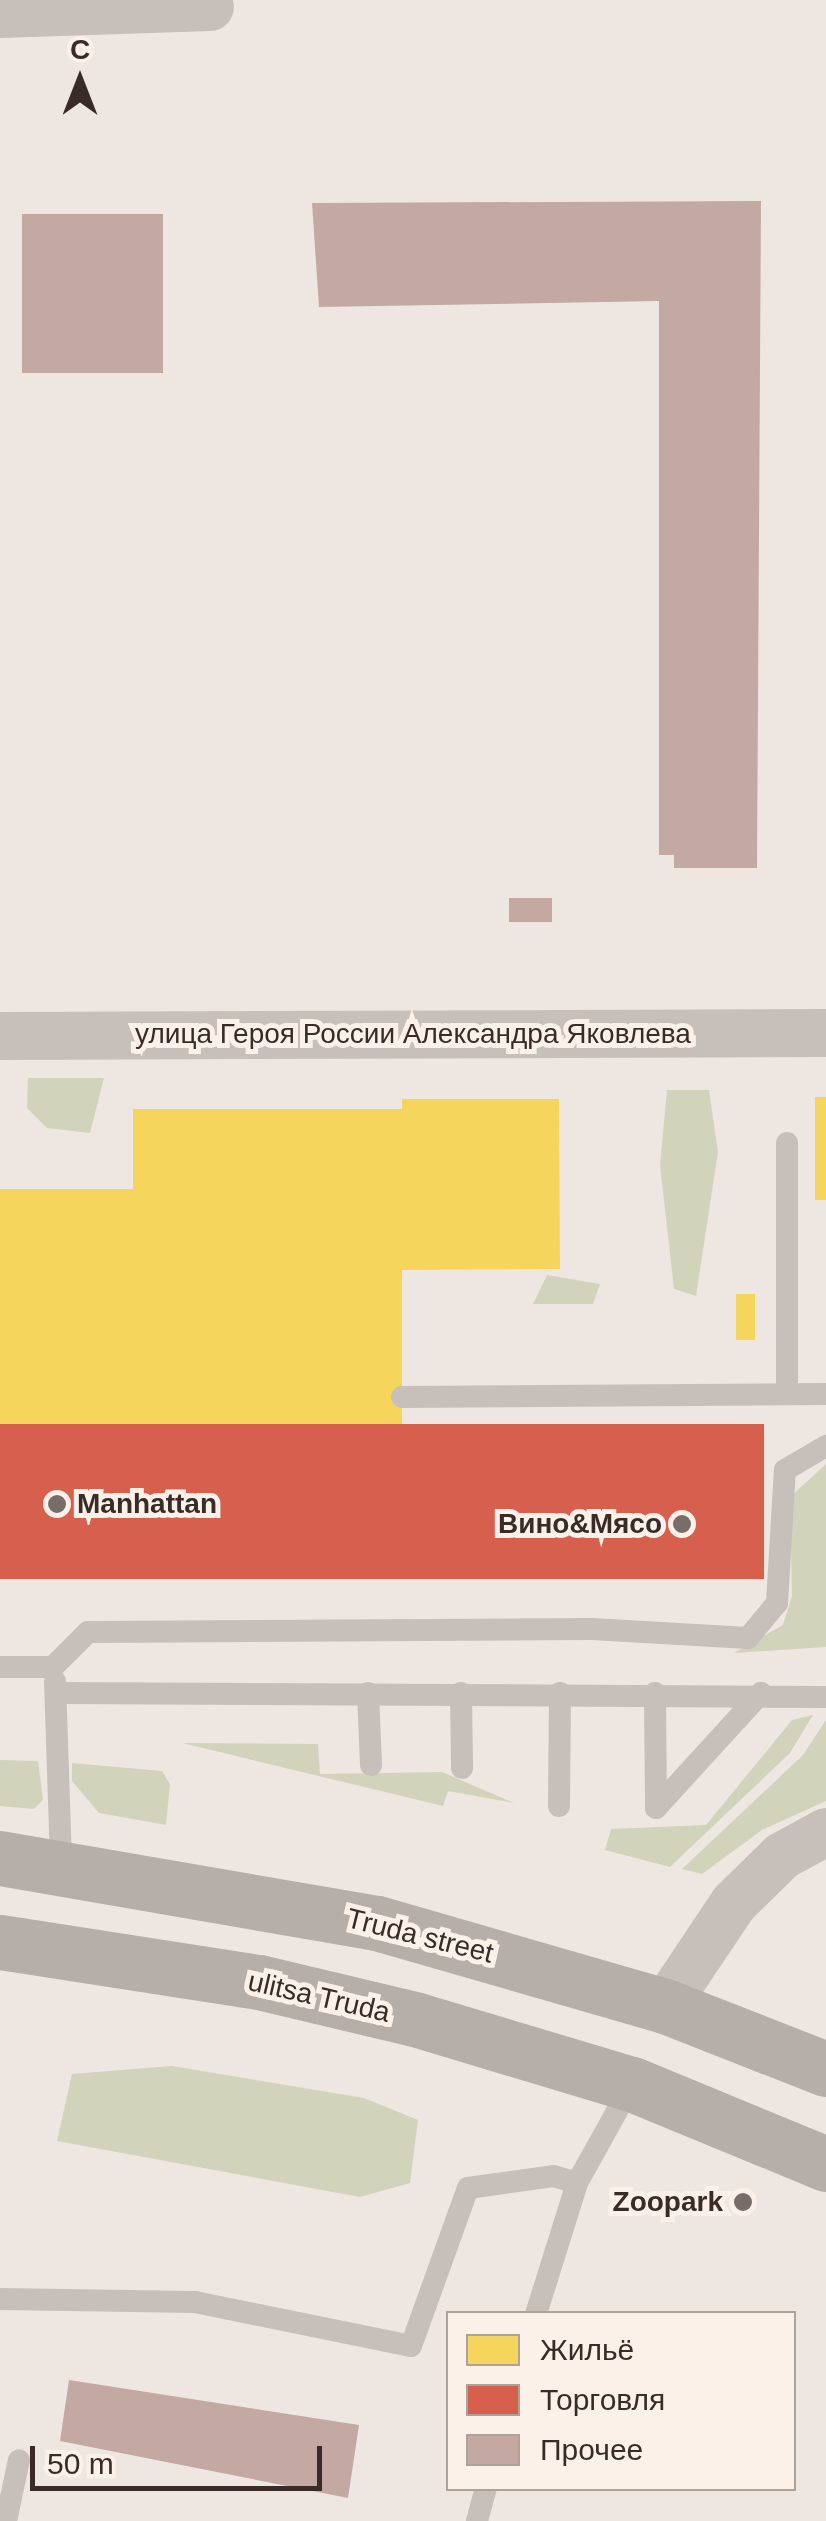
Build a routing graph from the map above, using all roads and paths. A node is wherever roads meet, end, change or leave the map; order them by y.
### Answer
1 (210, 8) dead end
2 (0, 14) edge
3 (826, 1033) edge
4 (0, 1036) edge
5 (787, 1142) dead end
6 (787, 1394) junction
7 (826, 1394) edge
8 (402, 1397) dead end
9 (826, 1446) edge
10 (0, 1667) edge
11 (53, 1667) junction
12 (57, 1693) junction
13 (368, 1693) junction
14 (461, 1693) junction
15 (560, 1693) junction
16 (655, 1693) junction
17 (762, 1693) junction
18 (826, 1697) edge
19 (371, 1765) dead end
20 (462, 1768) dead end
21 (560, 1806) dead end
22 (826, 1832) edge
23 (0, 1858) edge
24 (61, 1864) junction
25 (0, 1942) edge
26 (665, 2006) junction
27 (826, 2069) edge
28 (632, 2084) junction
29 (826, 2164) edge
30 (577, 2183) junction
31 (0, 2299) edge
32 (537, 2311) edge
33 (20, 2460) dead end
34 (485, 2491) edge
35 (6, 2521) edge
36 (477, 2521) edge

1 - 2 street
3 - 4 street, улица Героя России Александра Яковлева
5 - 6 lane
6 - 7 lane
6 - 8 lane
9 - 11 lane
10 - 11 lane
11 - 12 lane
12 - 13 lane
12 - 24 lane
13 - 14 lane
13 - 19 lane
14 - 15 lane
14 - 20 lane
15 - 16 lane
15 - 21 lane
16 - 17 lane
16 - 17 lane
17 - 18 lane
22 - 26 street
23 - 24 main road, Truda street
24 - 26 main road, Truda street
25 - 28 main road, ulitsa Truda
26 - 27 main road, Truda street
26 - 28 main road
28 - 29 main road
28 - 30 lane
30 - 31 lane
30 - 32 lane
33 - 35 lane
34 - 36 lane

